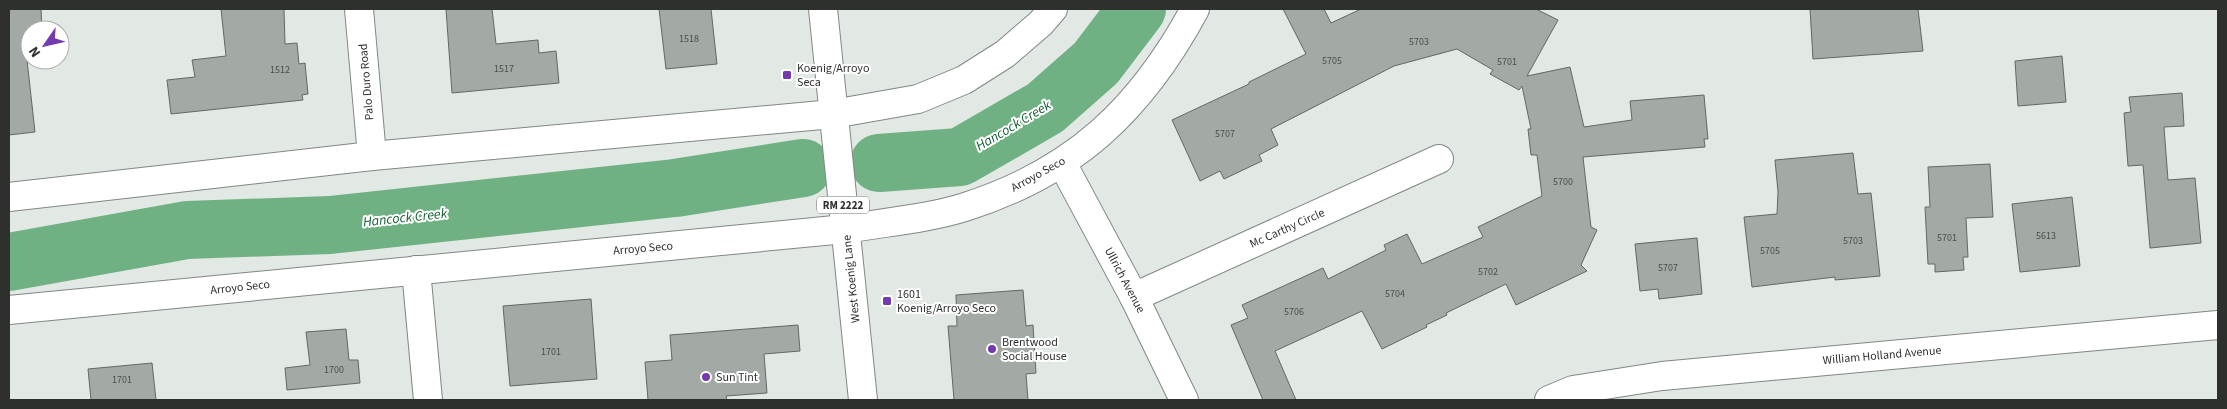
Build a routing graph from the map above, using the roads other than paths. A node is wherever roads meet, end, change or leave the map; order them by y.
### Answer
1 (359, 9) edge
2 (823, 9) edge
3 (1053, 9) edge
4 (1195, 9) edge
5 (833, 114) junction
6 (372, 156) junction
7 (1439, 159) dead end
8 (1062, 163) junction
9 (9, 197) edge
10 (845, 229) junction
11 (416, 270) junction
12 (1134, 296) junction
13 (9, 310) edge
14 (2218, 324) edge
15 (428, 400) edge
16 (863, 400) edge
17 (1184, 400) edge
18 (1549, 400) edge

1 - 6 street, Palo Duro Road
2 - 5 street, West Koenig Lane / RM 2222
3 - 5 street
4 - 8 street, Arroyo Seco
5 - 6 street
5 - 10 street, West Koenig Lane / RM 2222
6 - 9 street
7 - 12 street, Mc Carthy Circle
8 - 10 street, Arroyo Seco
8 - 12 street, Ullrich Avenue
10 - 11 street, Arroyo Seco
10 - 16 street, West Koenig Lane / RM 2222
11 - 13 street, Arroyo Seco
11 - 15 street
12 - 17 street, Ullrich Avenue
14 - 18 street, William Holland Avenue

